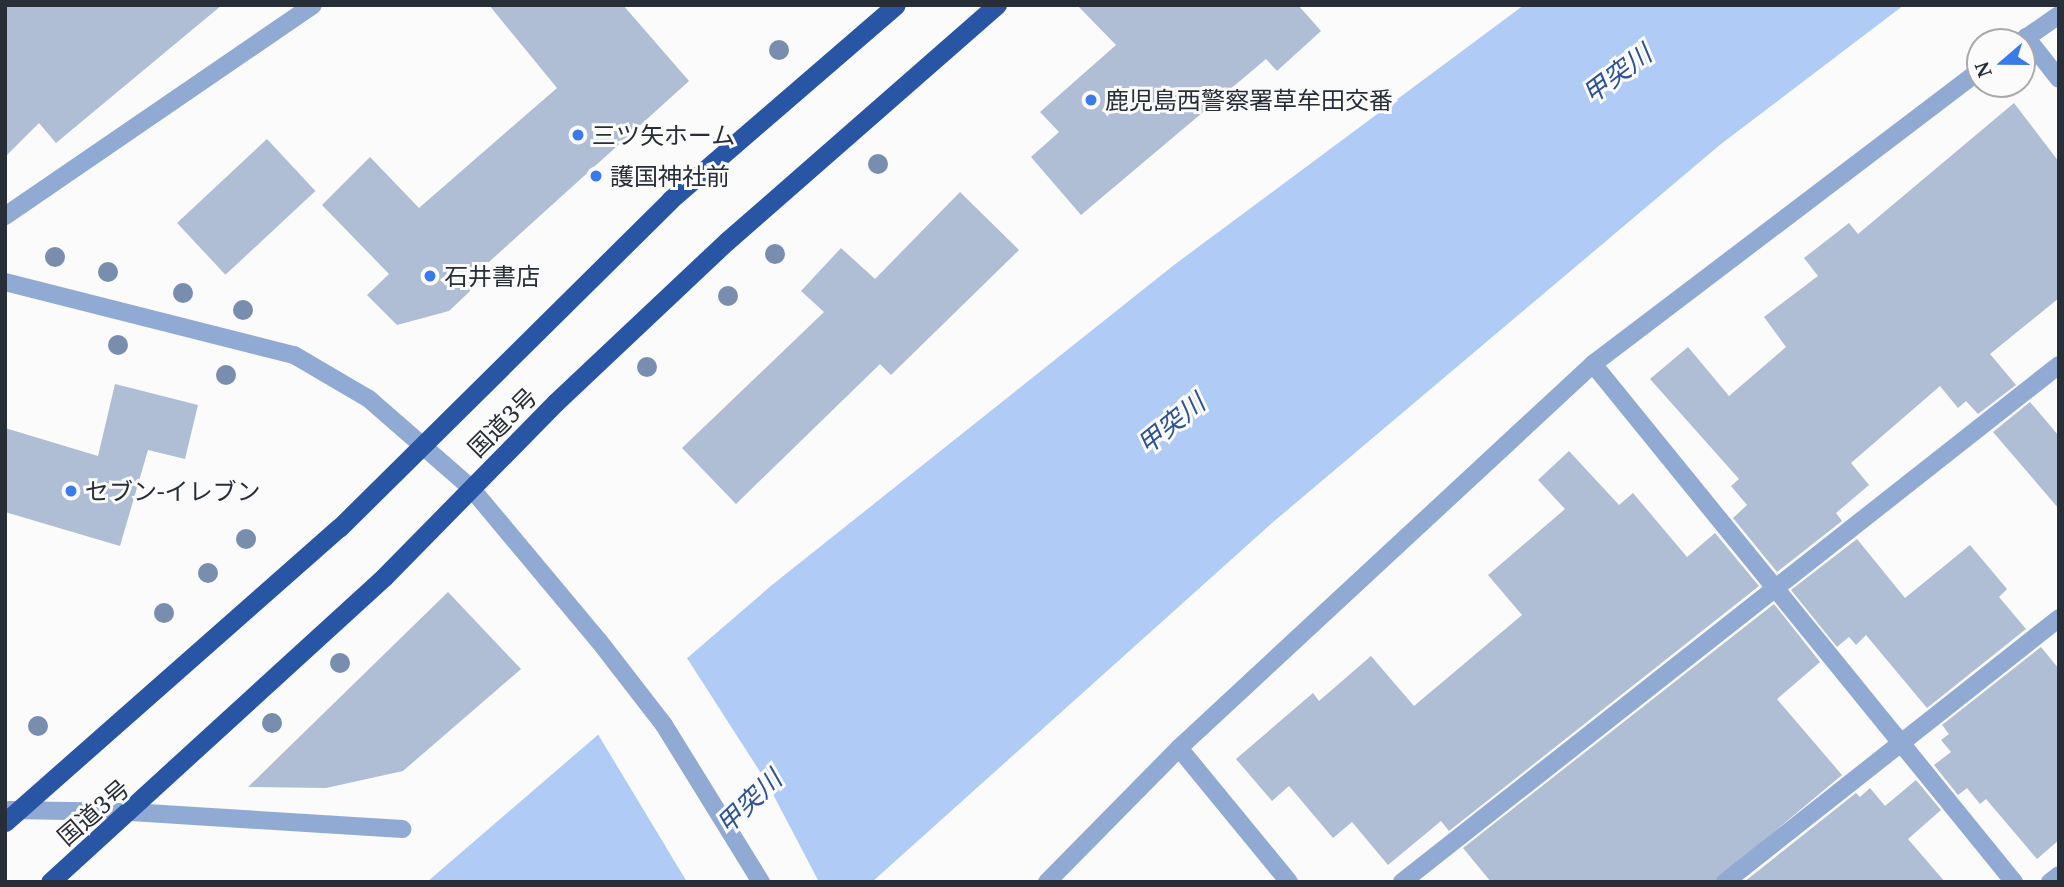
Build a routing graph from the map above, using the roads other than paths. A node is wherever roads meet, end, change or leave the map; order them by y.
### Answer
1 (313, 5) edge
2 (896, 5) edge
3 (997, 5) edge
4 (2059, 15) edge
5 (2036, 31) edge
6 (2036, 54) edge
7 (2059, 79) edge
8 (1966, 81) edge
9 (5, 216) edge
10 (5, 282) edge
11 (1592, 364) junction
12 (2059, 365) edge
13 (424, 444) junction
14 (471, 488) junction
15 (1775, 588) junction
16 (2059, 618) edge
17 (1901, 743) junction
18 (1179, 748) junction
19 (131, 812) junction
20 (9, 814) edge
21 (402, 829) dead end
22 (2059, 875) edge
23 (50, 882) edge
24 (761, 882) edge
25 (1047, 882) edge
26 (1289, 882) edge
27 (1402, 882) edge
28 (1725, 882) edge
29 (2014, 882) edge
30 (2050, 882) edge

1 - 9 street
2 - 13 highway, 国道3号
3 - 14 highway, 国道3号
4 - 5 street
6 - 7 street
8 - 11 street
10 - 13 street
11 - 15 street
11 - 18 street
12 - 15 street
13 - 14 street
13 - 20 highway, 国道3号
14 - 19 highway, 国道3号
14 - 24 street
15 - 17 street
15 - 27 street
16 - 17 street
17 - 28 street
17 - 29 street
18 - 25 street
18 - 26 street
19 - 20 street
19 - 21 street
19 - 23 highway, 国道3号
22 - 30 street

